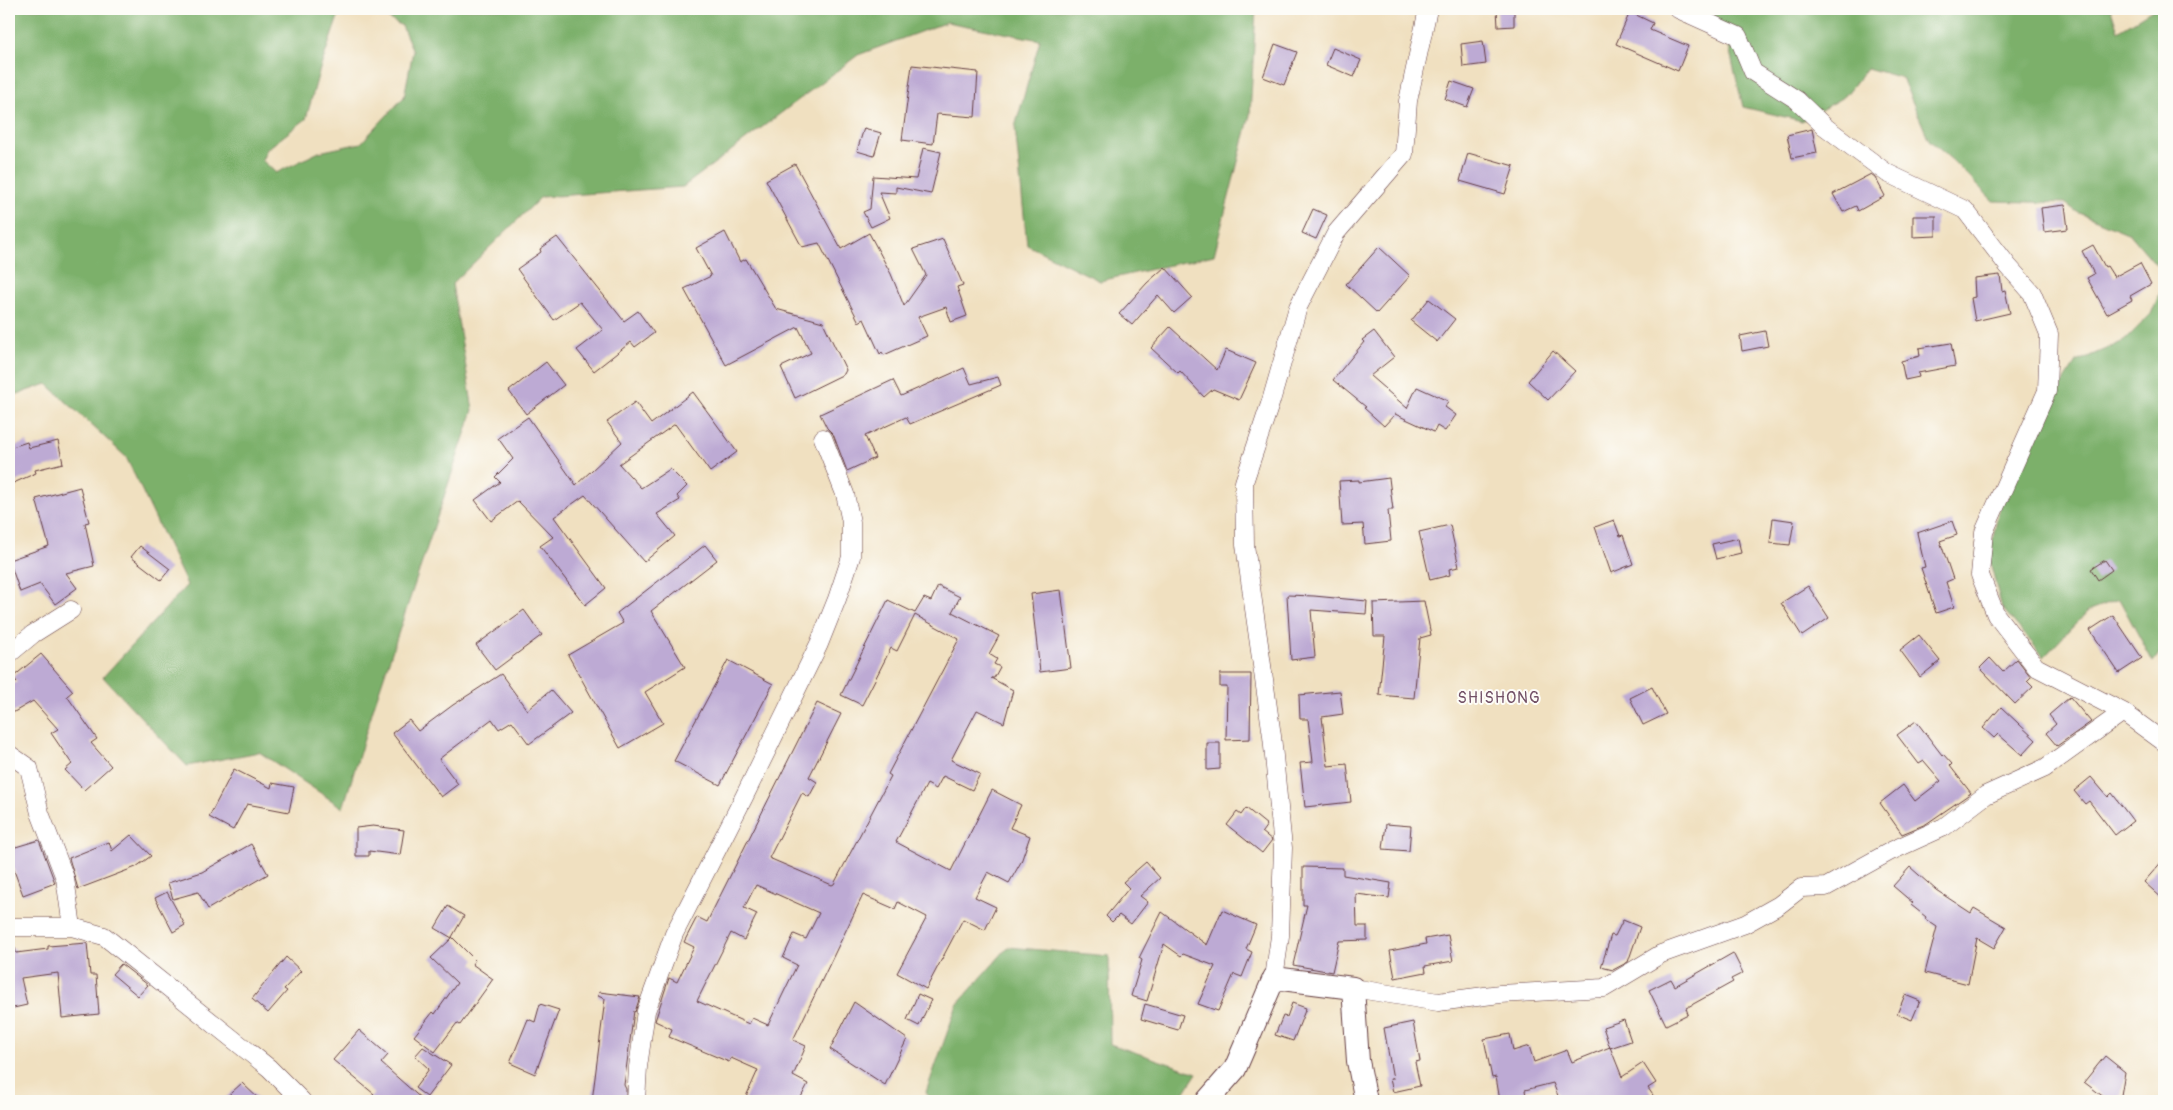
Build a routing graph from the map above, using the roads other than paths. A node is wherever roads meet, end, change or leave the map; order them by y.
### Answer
1 (1428, 9) edge
2 (1678, 9) edge
3 (823, 438) dead end
4 (71, 610) dead end
5 (9, 654) edge
6 (2123, 712) junction
7 (2164, 742) edge
8 (9, 754) edge
9 (9, 927) edge
10 (72, 927) junction
11 (1274, 978) junction
12 (1353, 988) junction
13 (302, 1101) edge
14 (636, 1101) edge
15 (1207, 1101) edge
16 (1366, 1101) edge

1 - 11 street
2 - 6 street
3 - 14 street
4 - 5 street
6 - 7 street
6 - 12 street
8 - 10 street
9 - 10 street
10 - 13 street
11 - 12 street
11 - 15 street
12 - 16 street

